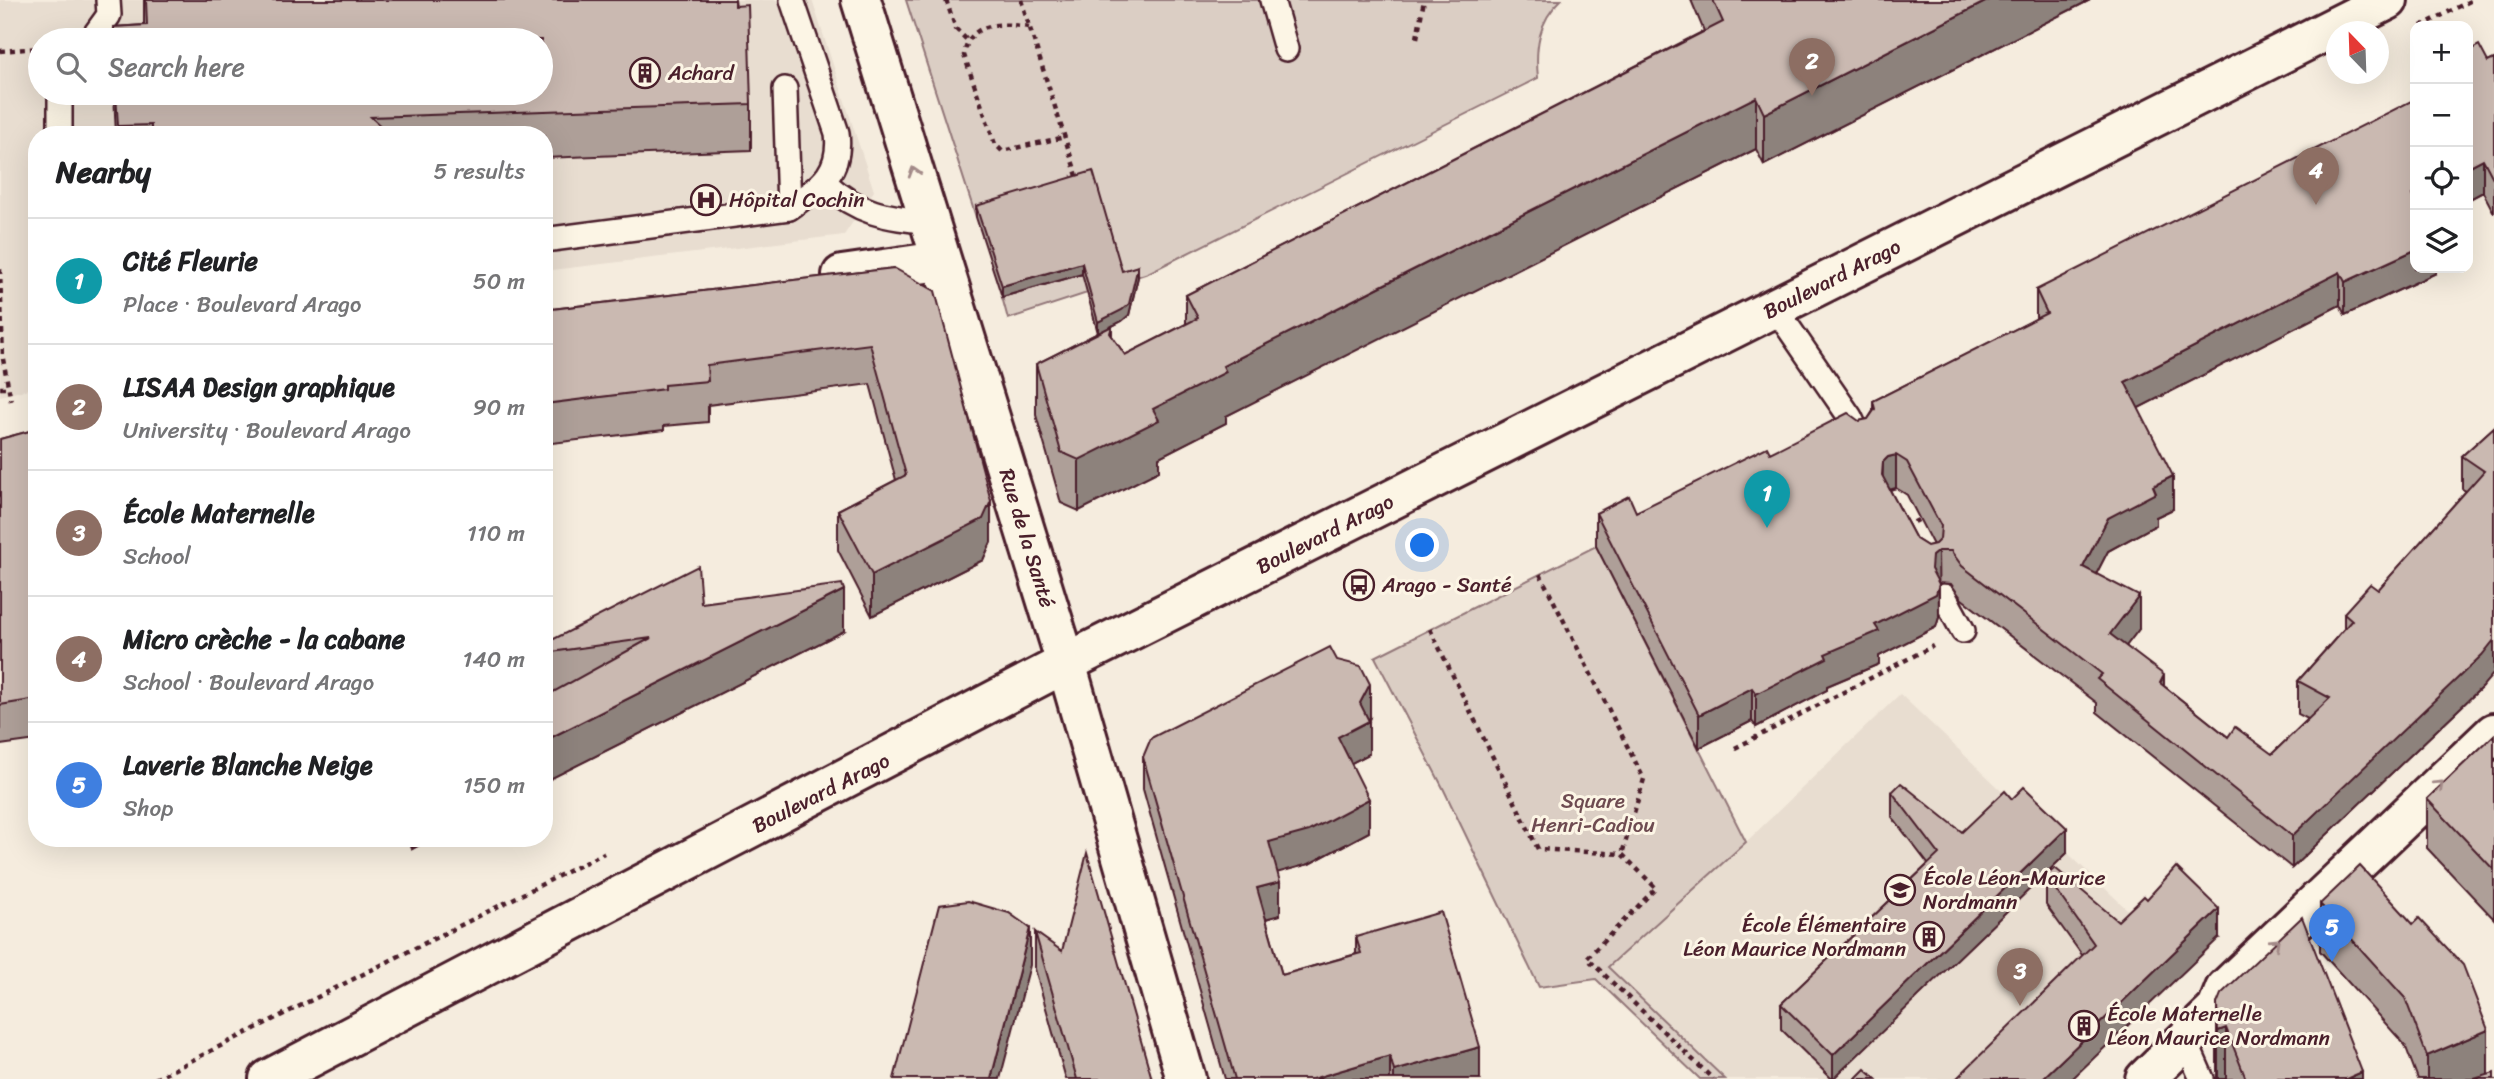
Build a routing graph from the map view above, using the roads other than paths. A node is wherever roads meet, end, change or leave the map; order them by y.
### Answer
1 (108, 0) edge
2 (792, 0) edge
3 (861, 0) edge
4 (1272, 0) edge
5 (2388, 0) edge
6 (100, 28) edge
7 (1286, 49) dead end
8 (785, 89) dead end
9 (60, 105) edge
10 (60, 126) edge
11 (825, 183) junction
12 (789, 208) junction
13 (930, 222) junction
14 (553, 239) edge
15 (940, 261) junction
16 (808, 280) edge
17 (1775, 307) junction
18 (1861, 440) edge
19 (1944, 596) dead end
20 (1963, 631) road end
21 (1066, 663) junction
22 (2494, 733) edge
23 (2185, 1040) junction
24 (269, 1079) edge
25 (1186, 1079) edge
26 (2145, 1079) edge
27 (2202, 1079) edge

1 - 6 lane
2 - 11 lane
13 -> 3 main road, Rue de la Santé
4 - 7 lane
5 - 17 main road, Boulevard Arago
8 - 12 lane
9 - 10 lane
11 - 12 lane
11 - 13 lane
12 - 14 lane
13 - 15 main road, Rue de la Santé
15 - 16 main road
15 - 21 main road, Rue de la Santé
17 - 18 lane
17 - 21 main road, Boulevard Arago
19 - 20 lane
21 - 24 main road, Boulevard Arago
21 - 25 main road, Rue de la Santé
23 -> 22 main road
23 - 26 main road
23 - 27 lane

